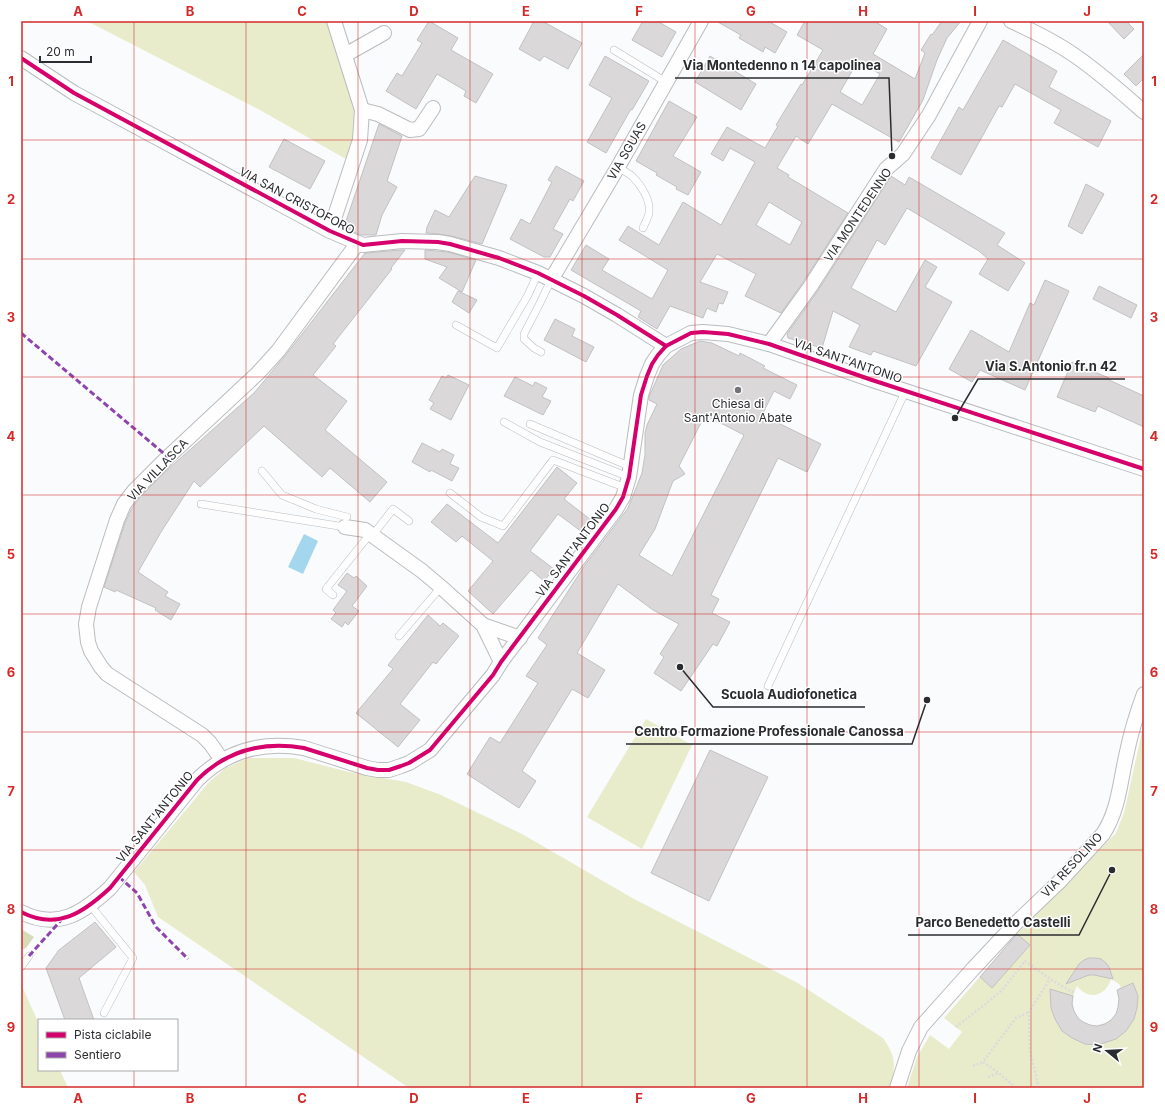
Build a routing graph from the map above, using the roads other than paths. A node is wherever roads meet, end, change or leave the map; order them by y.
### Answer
1 (334, 21) edge
2 (701, 21) edge
3 (980, 21) edge
4 (1011, 21) edge
5 (384, 33) dead end
6 (614, 50) dead end
7 (345, 55) junction
8 (21, 58) edge
9 (666, 82) junction
10 (433, 108) dead end
11 (362, 110) junction
12 (1144, 112) edge
13 (618, 168) junction
14 (642, 228) dead end
15 (330, 231) junction
16 (357, 244) junction
17 (538, 273) junction
18 (551, 280) junction
19 (456, 325) dead end
20 (768, 344) junction
21 (666, 346) junction
22 (541, 352) dead end
23 (906, 390) junction
24 (504, 422) dead end
25 (530, 424) dead end
26 (1144, 469) edge
27 (262, 471) dead end
28 (629, 477) junction
29 (450, 493) dead end
30 (201, 504) dead end
31 (409, 521) dead end
32 (346, 522) junction
33 (369, 533) junction
34 (441, 587) junction
35 (333, 595) dead end
36 (484, 626) junction
37 (399, 636) dead end
38 (520, 638) junction
39 (501, 662) junction
40 (768, 686) dead end
41 (1144, 694) edge
42 (222, 760) junction
43 (90, 905) junction
44 (21, 912) edge
45 (30, 956) dead end
46 (21, 967) edge
47 (104, 1013) dead end
48 (897, 1088) edge

1 - 7 street
2 - 9 street, VIA SGUAS
3 - 20 street, VIA MONTEDENNO
4 - 12 street
5 - 7 street
6 - 9 lane
7 - 11 street
8 - 15 street, VIA SAN CRISTOFORO
9 - 13 street, VIA SGUAS
10 - 11 street
11 - 15 street
13 - 14 lane
13 - 18 street, VIA SGUAS
15 - 16 street, VIA SAN CRISTOFORO
16 - 17 street, VIA SAN CRISTOFORO
16 - 42 street, VIA VILLASCA
17 - 18 street, VIA SAN CRISTOFORO
17 - 19 lane
18 - 21 street, VIA SAN CRISTOFORO
18 - 22 lane
20 - 21 street, VIA SANT'ANTONIO
20 - 23 street, VIA SANT'ANTONIO
21 - 28 street, VIA SANT'ANTONIO
23 - 26 street, VIA SANT'ANTONIO
23 - 40 lane
24 - 28 lane
25 - 28 lane
27 - 32 lane
28 - 29 lane
28 - 38 street, VIA SANT'ANTONIO
30 - 32 lane
31 - 33 lane
32 - 33 street
33 - 34 street
33 - 35 lane
34 - 36 street
34 - 37 lane
36 - 38 street
36 - 39 street
38 - 39 street, VIA SANT'ANTONIO
39 - 42 street, VIA SANT'ANTONIO
41 - 48 street, VIA RESOLINO
42 - 43 street, VIA SANT'ANTONIO
43 - 44 street, VIA SANT'ANTONIO
43 - 47 lane
45 - 46 lane

